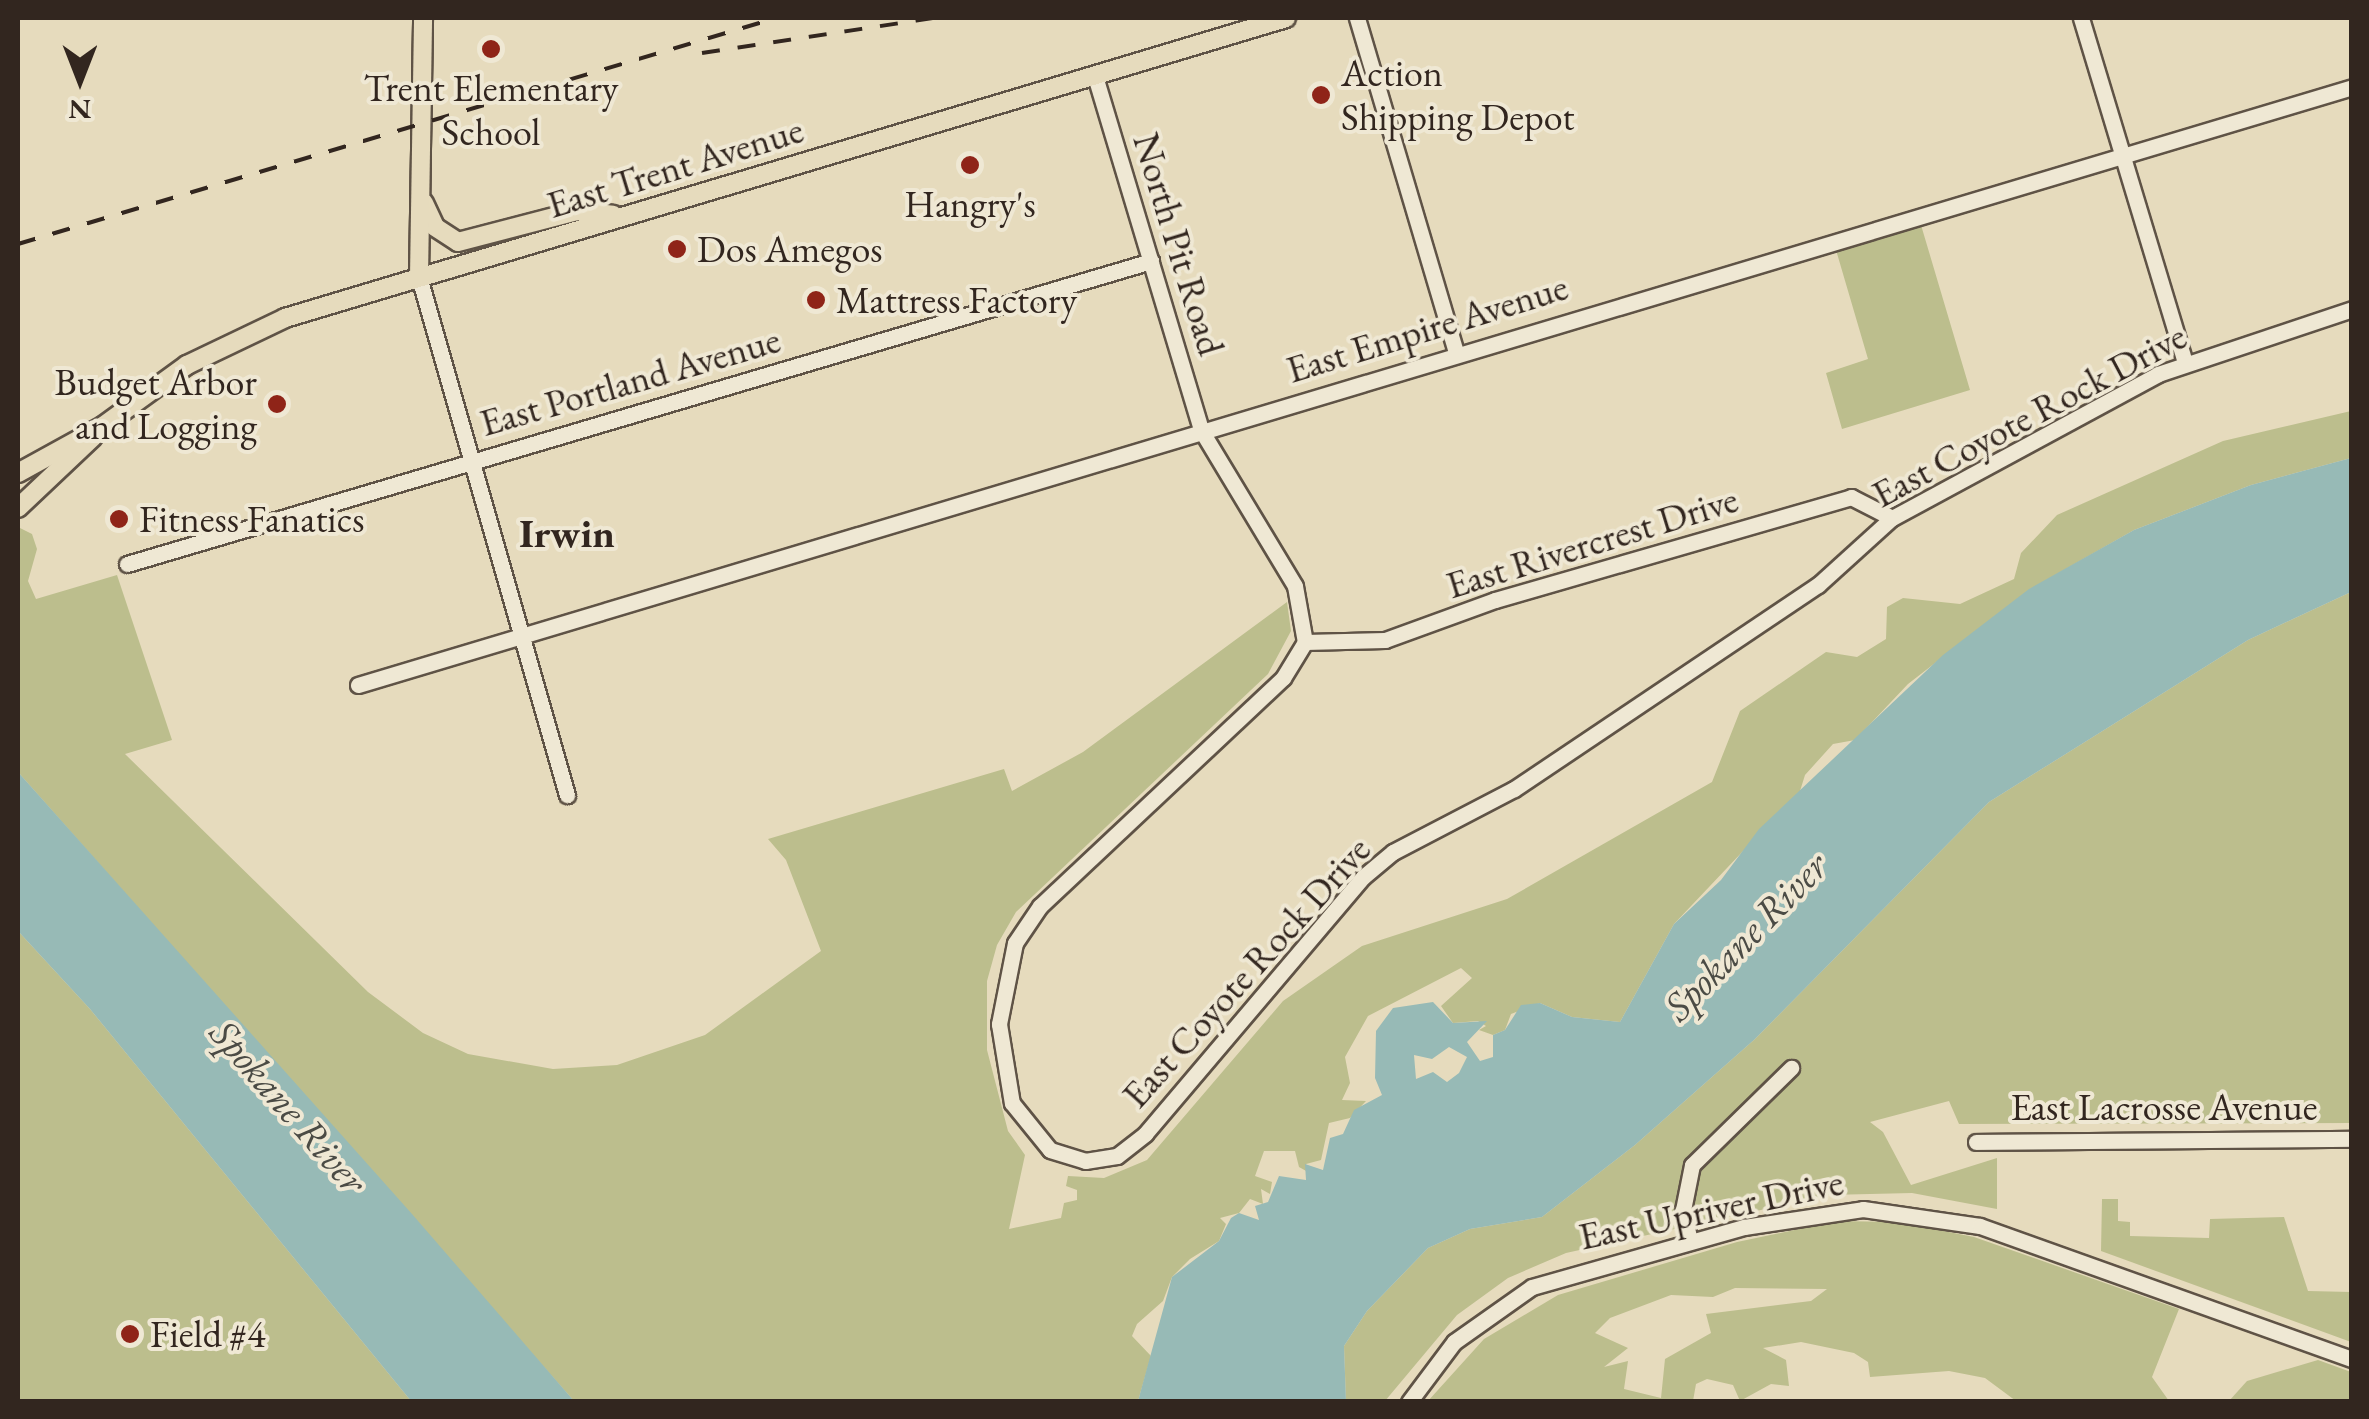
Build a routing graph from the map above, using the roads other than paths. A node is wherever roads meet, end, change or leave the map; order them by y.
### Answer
1 (423, 18) edge
2 (1286, 18) edge
3 (1357, 18) edge
4 (2081, 18) edge
5 (1095, 76) junction
6 (2352, 87) edge
7 (2119, 154) junction
8 (421, 196) junction
9 (624, 216) junction
10 (1151, 261) junction
11 (419, 277) junction
12 (2352, 309) edge
13 (1456, 353) junction
14 (2185, 362) junction
15 (103, 426) junction
16 (1200, 430) junction
17 (470, 462) junction
18 (18, 474) edge
19 (18, 508) edge
20 (1892, 518) junction
21 (128, 564) dead end
22 (523, 636) junction
23 (1305, 642) junction
24 (358, 685) dead end
25 (567, 795) dead end
26 (1791, 1068) dead end
27 (2352, 1138) edge
28 (1976, 1142) dead end
29 (1690, 1241) junction
30 (2352, 1359) edge
31 (1409, 1402) edge

1 - 8 main road
2 - 5 main road, East Trent Avenue
3 - 13 street
4 - 7 street
5 - 9 main road, East Trent Avenue
5 - 10 street, North Pit Road
6 - 7 street, East Empire Avenue
7 - 13 street, East Empire Avenue
7 - 14 street
8 - 9 main road
8 - 11 main road
9 - 11 main road, East Trent Avenue
10 - 16 street, North Pit Road
10 - 17 street, East Portland Avenue
11 - 15 main road, East Trent Avenue
11 - 17 street
12 - 14 street, East Coyote Rock Drive
13 - 16 street, East Empire Avenue
14 - 20 street, East Coyote Rock Drive
15 - 18 main road, East Trent Avenue
15 - 19 main road, East Trent Avenue
16 - 22 street, East Empire Avenue
16 - 23 street
17 - 21 street, East Portland Avenue
17 - 22 street
20 - 23 street, East Rivercrest Drive
20 - 23 street, East Coyote Rock Drive
22 - 24 street, East Empire Avenue
22 - 25 street
26 - 29 street
27 - 28 street, East Lacrosse Avenue
29 - 30 street, East Upriver Drive
29 - 31 street, East Upriver Drive

